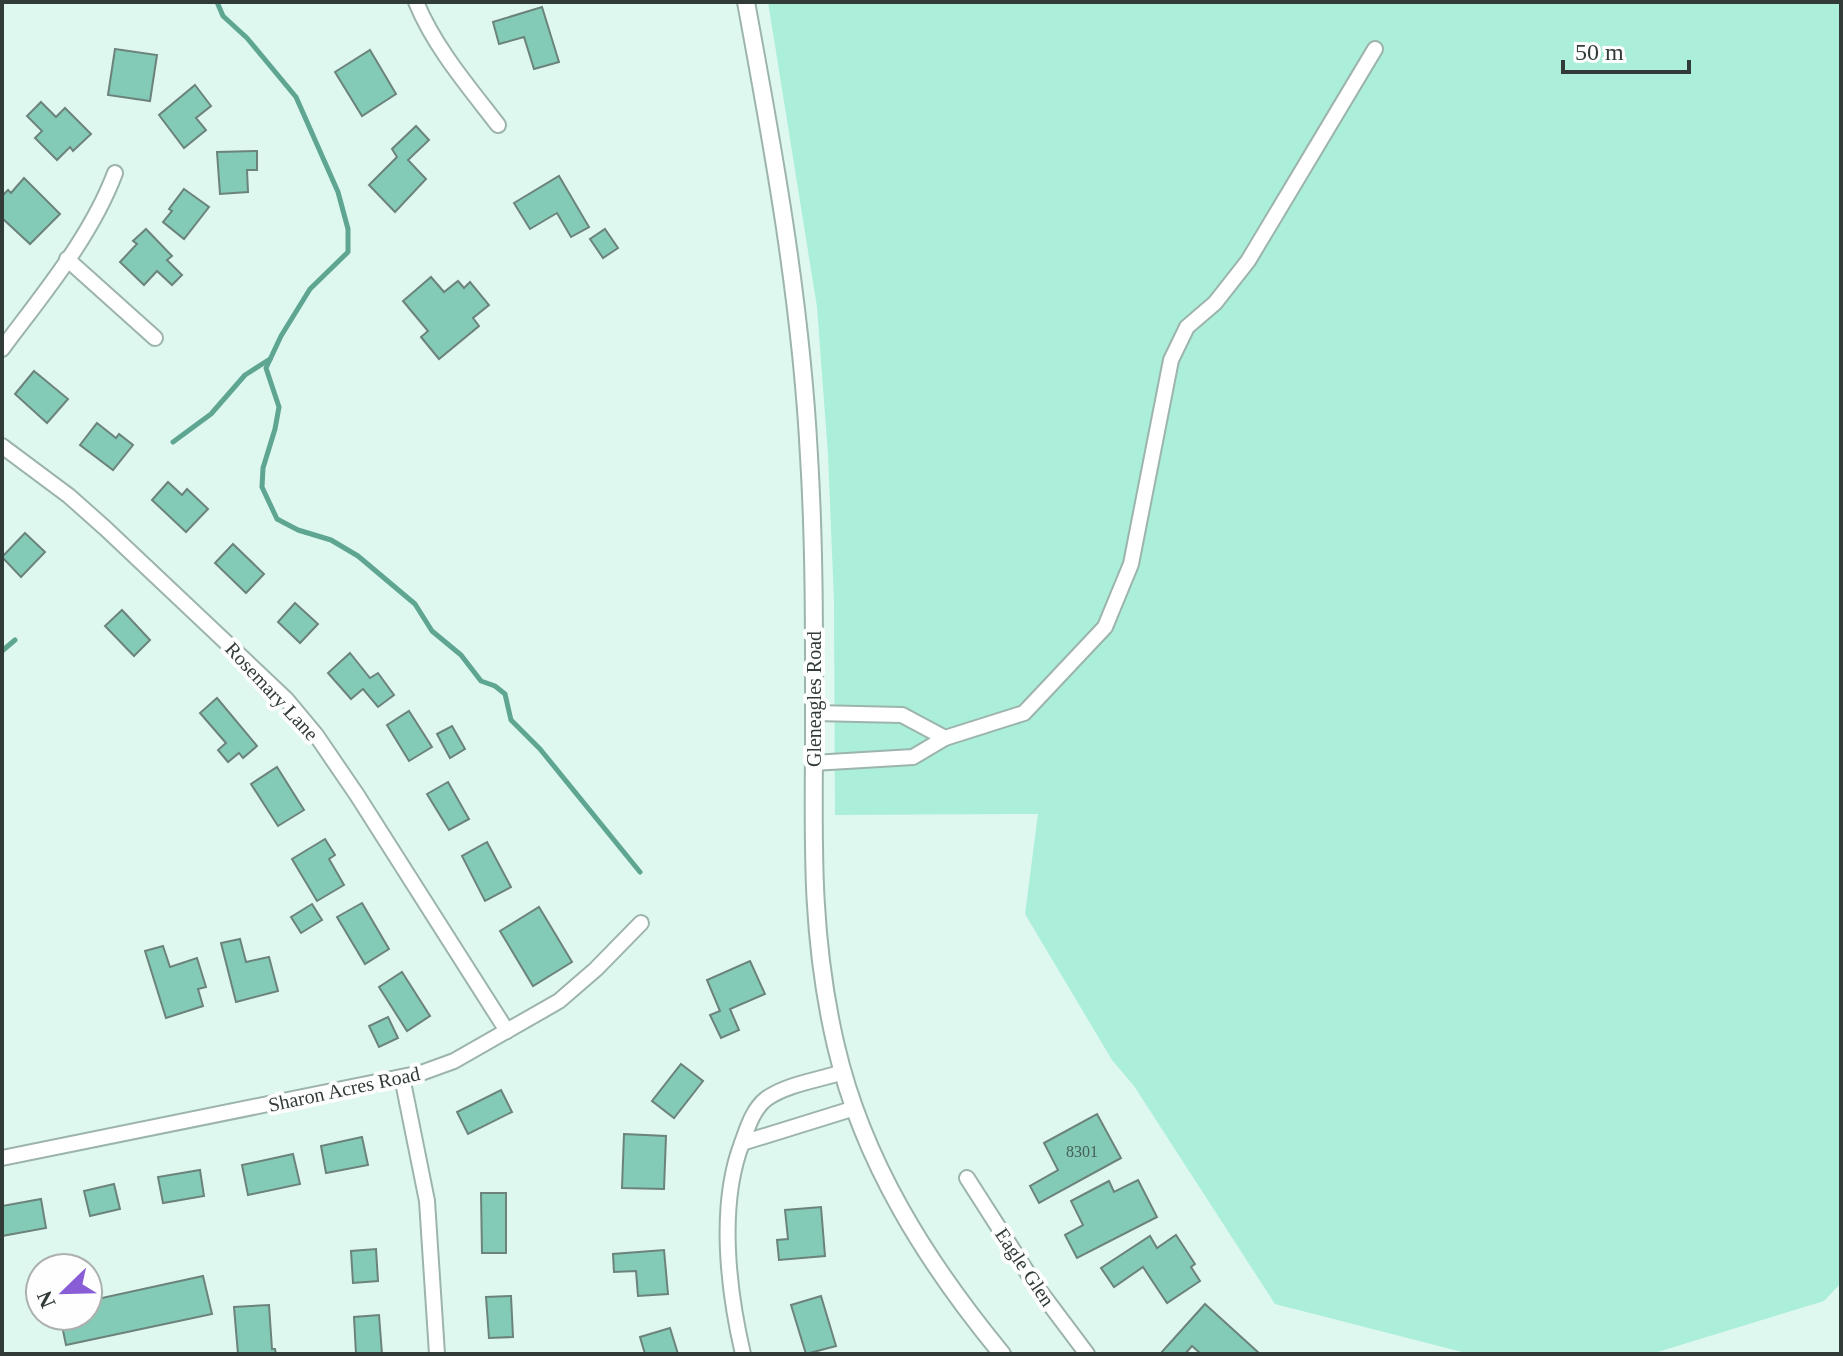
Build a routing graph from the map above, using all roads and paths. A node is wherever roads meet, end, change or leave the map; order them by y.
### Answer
1 (416, 2) edge
2 (746, 2) edge
3 (1375, 49) dead end
4 (498, 125) dead end
5 (115, 173) dead end
6 (67, 259) junction
7 (155, 338) dead end
8 (2, 349) edge
9 (2, 446) edge
10 (814, 713) junction
11 (945, 738) junction
12 (813, 763) junction
13 (641, 923) dead end
14 (507, 1031) junction
15 (843, 1072) junction
16 (402, 1077) junction
17 (855, 1108) junction
18 (742, 1143) junction
19 (2, 1158) edge
20 (967, 1178) dead end
21 (437, 1354) edge
22 (743, 1354) edge
23 (1002, 1354) edge
24 (1087, 1354) edge

1 - 4 street
2 - 10 street, Gleneagles Road
3 - 11 street
5 - 6 street
6 - 7 street
6 - 8 street
9 - 14 street, Rosemary Lane
10 - 11 street
10 - 12 street, Gleneagles Road
11 - 12 street
12 - 15 street, Gleneagles Road
13 - 14 street, Sharon Acres Road
14 - 16 street, Sharon Acres Road
15 - 17 street, Gleneagles Road
15 - 18 street
16 - 19 street, Sharon Acres Road
16 - 21 street
17 - 18 street
17 - 23 street, Gleneagles Road
18 - 22 street
20 - 24 street, Eagle Glen

